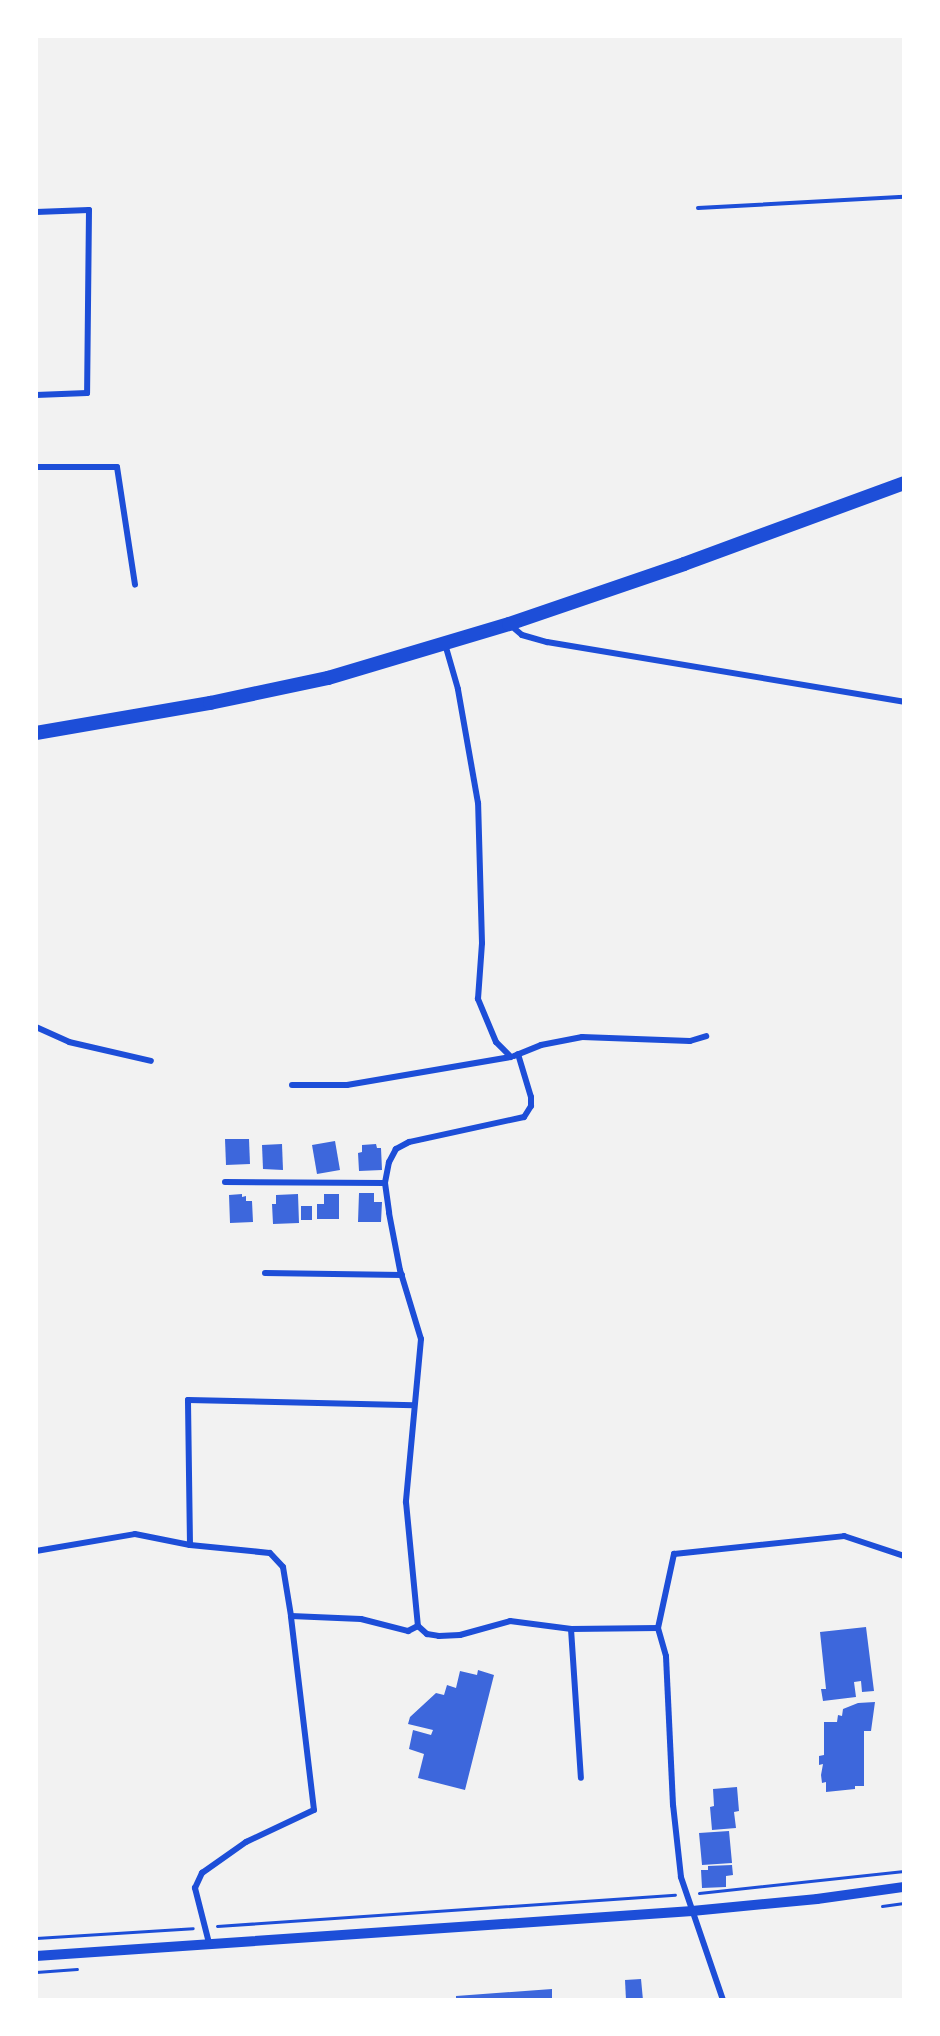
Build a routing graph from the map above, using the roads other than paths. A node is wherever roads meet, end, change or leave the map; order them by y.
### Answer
1 (904, 197) edge
2 (698, 208) dead end
3 (36, 212) edge
4 (36, 395) edge
5 (36, 467) edge
6 (904, 483) edge
7 (135, 585) dead end
8 (509, 624) junction
9 (444, 644) junction
10 (904, 702) edge
11 (36, 733) edge
12 (36, 1027) edge
13 (706, 1036) dead end
14 (518, 1054) junction
15 (511, 1057) junction
16 (151, 1061) dead end
17 (292, 1085) dead end
18 (225, 1182) dead end
19 (385, 1183) junction
20 (265, 1273) dead end
21 (402, 1275) junction
22 (414, 1405) junction
23 (190, 1545) junction
24 (36, 1551) edge
25 (904, 1556) edge
26 (291, 1616) junction
27 (418, 1626) junction
28 (658, 1628) junction
29 (571, 1629) junction
30 (580, 1778) dead end
31 (904, 1887) edge
32 (692, 1911) junction
33 (209, 1943) junction
34 (36, 1956) edge
35 (723, 2000) edge

1 - 2 lane
3 - 4 street
5 - 7 street
6 - 8 highway
8 - 9 highway
8 - 10 street
9 - 11 highway
9 - 15 street
12 - 16 street
13 - 14 street
14 - 15 street
14 - 19 street
15 - 17 street
18 - 19 street
19 - 21 street
20 - 21 street
21 - 22 street
22 - 23 street
22 - 27 street
23 - 24 street
23 - 26 street
25 - 28 street
26 - 27 street
26 - 33 street
27 - 29 street
28 - 29 street
28 - 32 street
29 - 30 street
31 - 32 street
32 - 33 street
32 - 35 street
33 - 34 street

